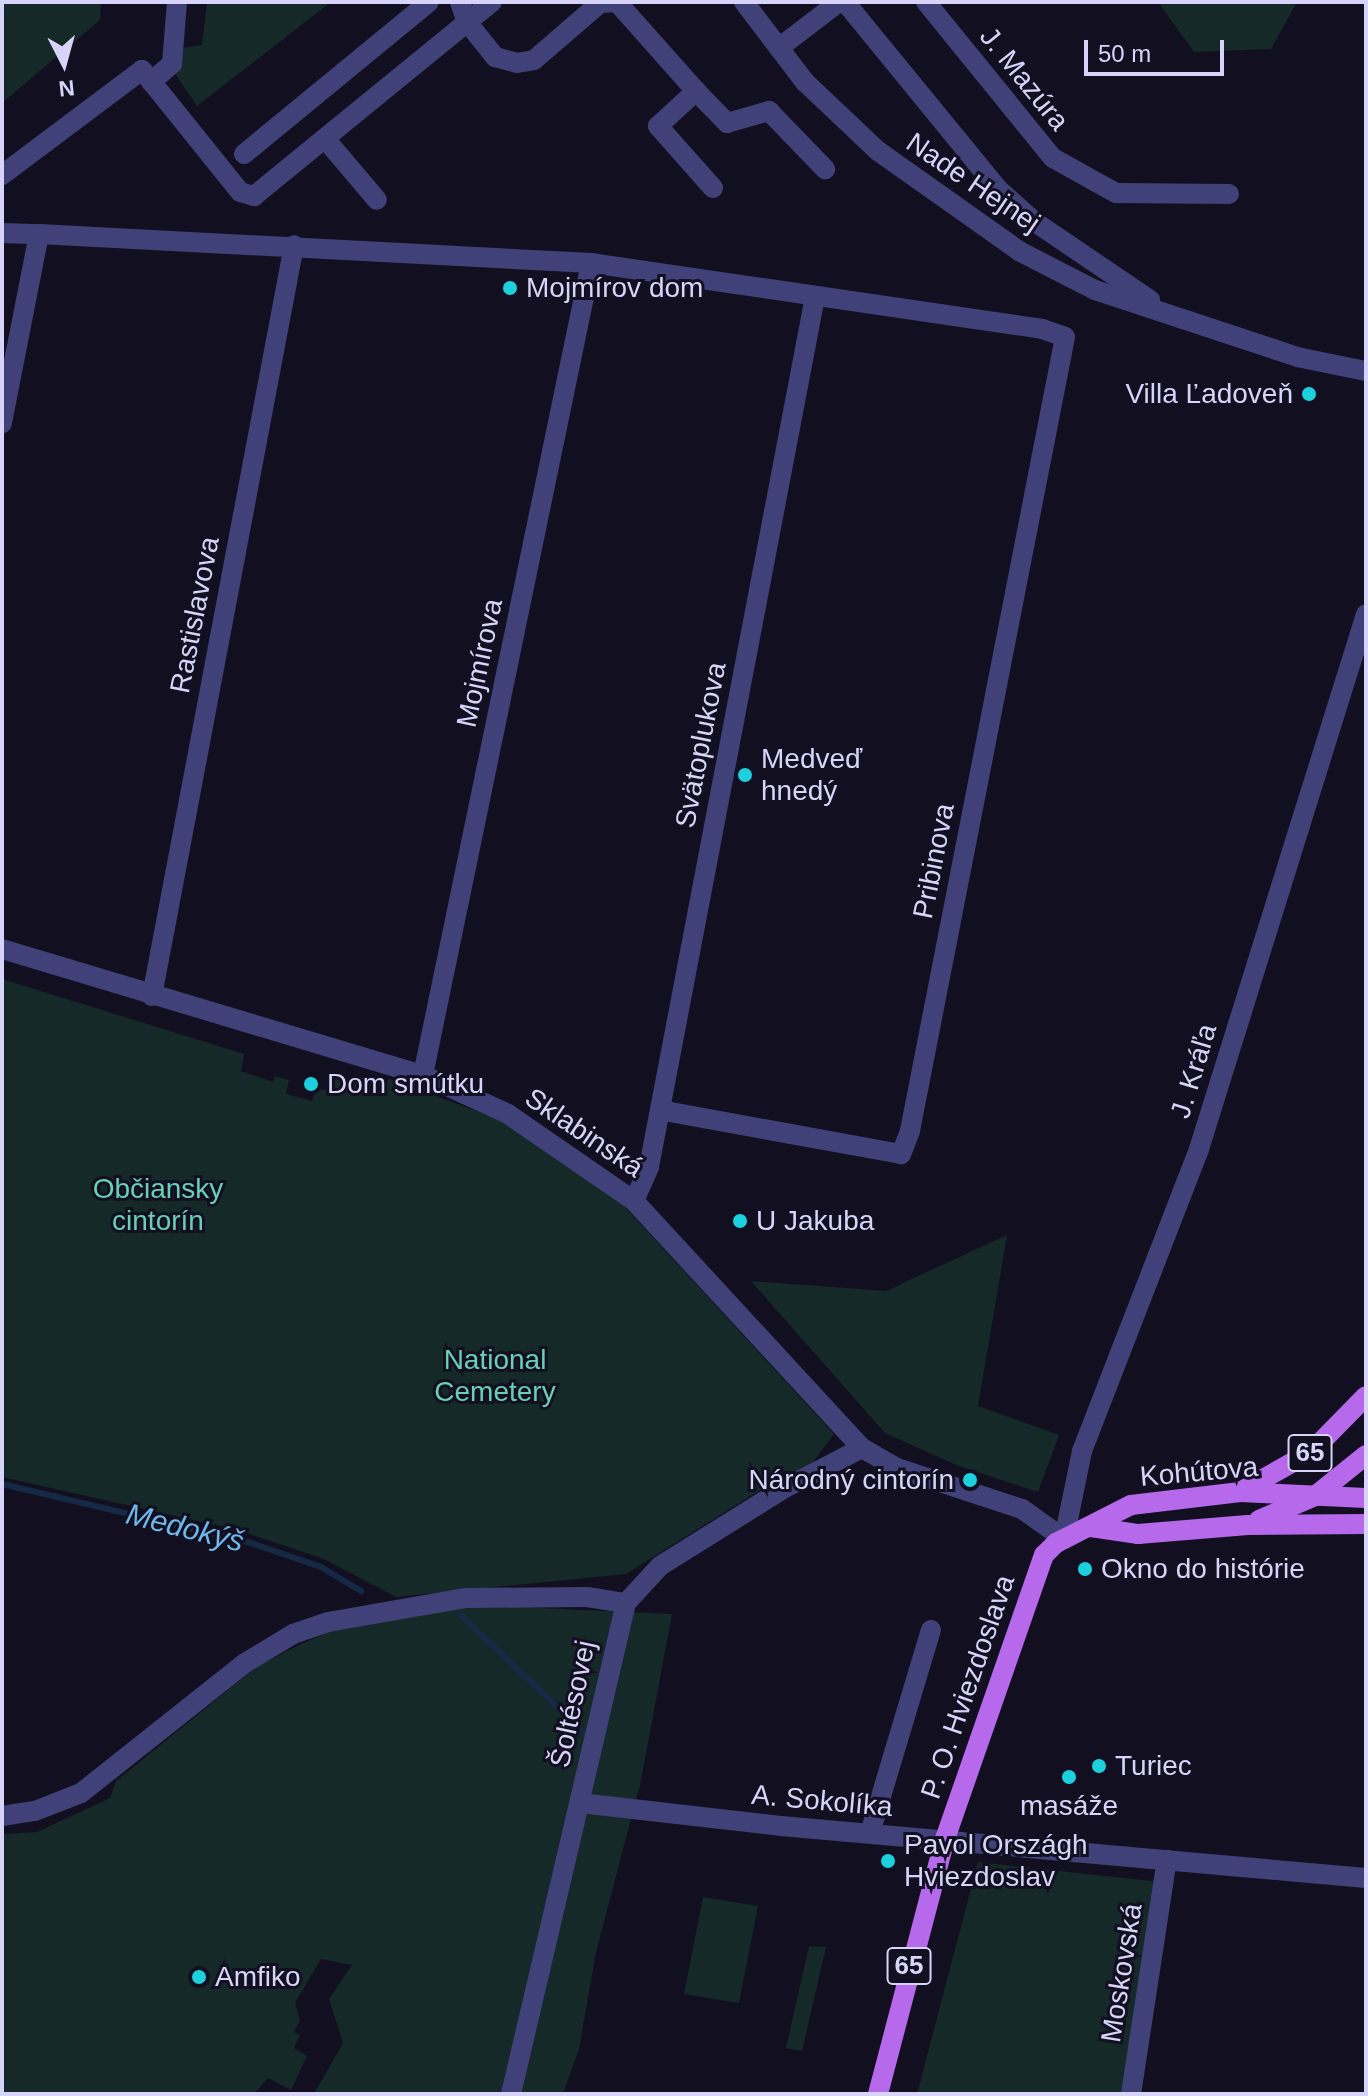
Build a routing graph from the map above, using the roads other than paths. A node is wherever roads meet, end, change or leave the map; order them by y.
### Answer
1 (177, 2) edge
2 (429, 2) edge
3 (492, 2) edge
4 (744, 2) edge
5 (839, 2) edge
6 (845, 2) edge
7 (926, 2) edge
8 (464, 12) edge
9 (780, 47) junction
10 (147, 76) junction
11 (696, 91) junction
12 (327, 141) junction
13 (244, 154) dead end
14 (825, 169) dead end
15 (2, 175) edge
16 (713, 188) dead end
17 (1229, 194) dead end
18 (377, 200) dead end
19 (2, 233) edge
20 (39, 234) junction
21 (294, 245) junction
22 (591, 263) junction
23 (815, 297) junction
24 (1170, 313) junction
25 (1366, 371) edge
26 (2, 423) edge
27 (1366, 614) edge
28 (2, 949) edge
29 (152, 996) junction
30 (423, 1075) junction
31 (660, 1110) junction
32 (634, 1201) junction
33 (1366, 1396) edge
34 (862, 1448) junction
35 (1366, 1455) edge
36 (1240, 1492) junction
37 (1315, 1496) junction
38 (1366, 1498) edge
39 (1366, 1524) edge
40 (1248, 1525) junction
41 (1091, 1527) junction
42 (1064, 1539) junction
43 (626, 1603) junction
44 (931, 1630) dead end
45 (580, 1803) junction
46 (2, 1816) edge
47 (870, 1833) junction
48 (945, 1839) junction
49 (1167, 1860) junction
50 (1366, 1878) edge
51 (511, 2094) edge
52 (878, 2094) edge
53 (1131, 2094) edge

1 - 10 street
2 - 13 street
3 - 8 street
4 - 9 street, Nade Hejnej
5 - 9 street
6 - 24 street, Nade Hejnej
7 - 17 street, J. Mazúra
8 - 11 street
8 - 12 street
9 - 24 street, Nade Hejnej
10 - 12 street
10 - 15 street
11 - 14 street
11 - 16 street
12 - 18 street
19 - 20 street
20 - 21 street
20 - 26 street
21 - 22 street
21 - 29 street, Rastislavova
22 - 23 street
22 - 30 street, Mojmírova
23 - 31 street, Svätoplukova
23 - 31 street, Pribinova
24 - 25 street, Nade Hejnej
27 - 42 street, J. Kráľa
28 - 29 street, Sklabinská
29 - 30 street, Sklabinská
30 - 32 street, Sklabinská
31 - 32 street, Svätoplukova
32 - 34 street, Sklabinská
33 - 36 main road, 65
34 - 42 street, Sklabinská
34 - 43 street, Šoltésovej
35 - 37 main road, 65
36 - 37 main road, Kohútova / 65
36 - 41 main road, Kohútova / 65
37 - 38 main road, Kohútova / 65
37 - 40 main road, 65
39 - 40 main road, Kohútova / 65
40 - 41 main road, Kohútova / 65
41 - 42 main road, Kohútova / 65
42 - 48 main road, P. O. Hviezdoslava / 65
43 - 45 street, Šoltésovej
43 - 46 street
44 - 47 street
45 - 47 street, A. Sokolíka
45 - 51 street, Šoltésovej
47 - 48 street, A. Sokolíka
48 - 49 street, A. Sokolíka
48 - 52 main road, P. O. Hviezdoslava / 65
49 - 50 street, A. Sokolíka
49 - 53 street, Moskovská

